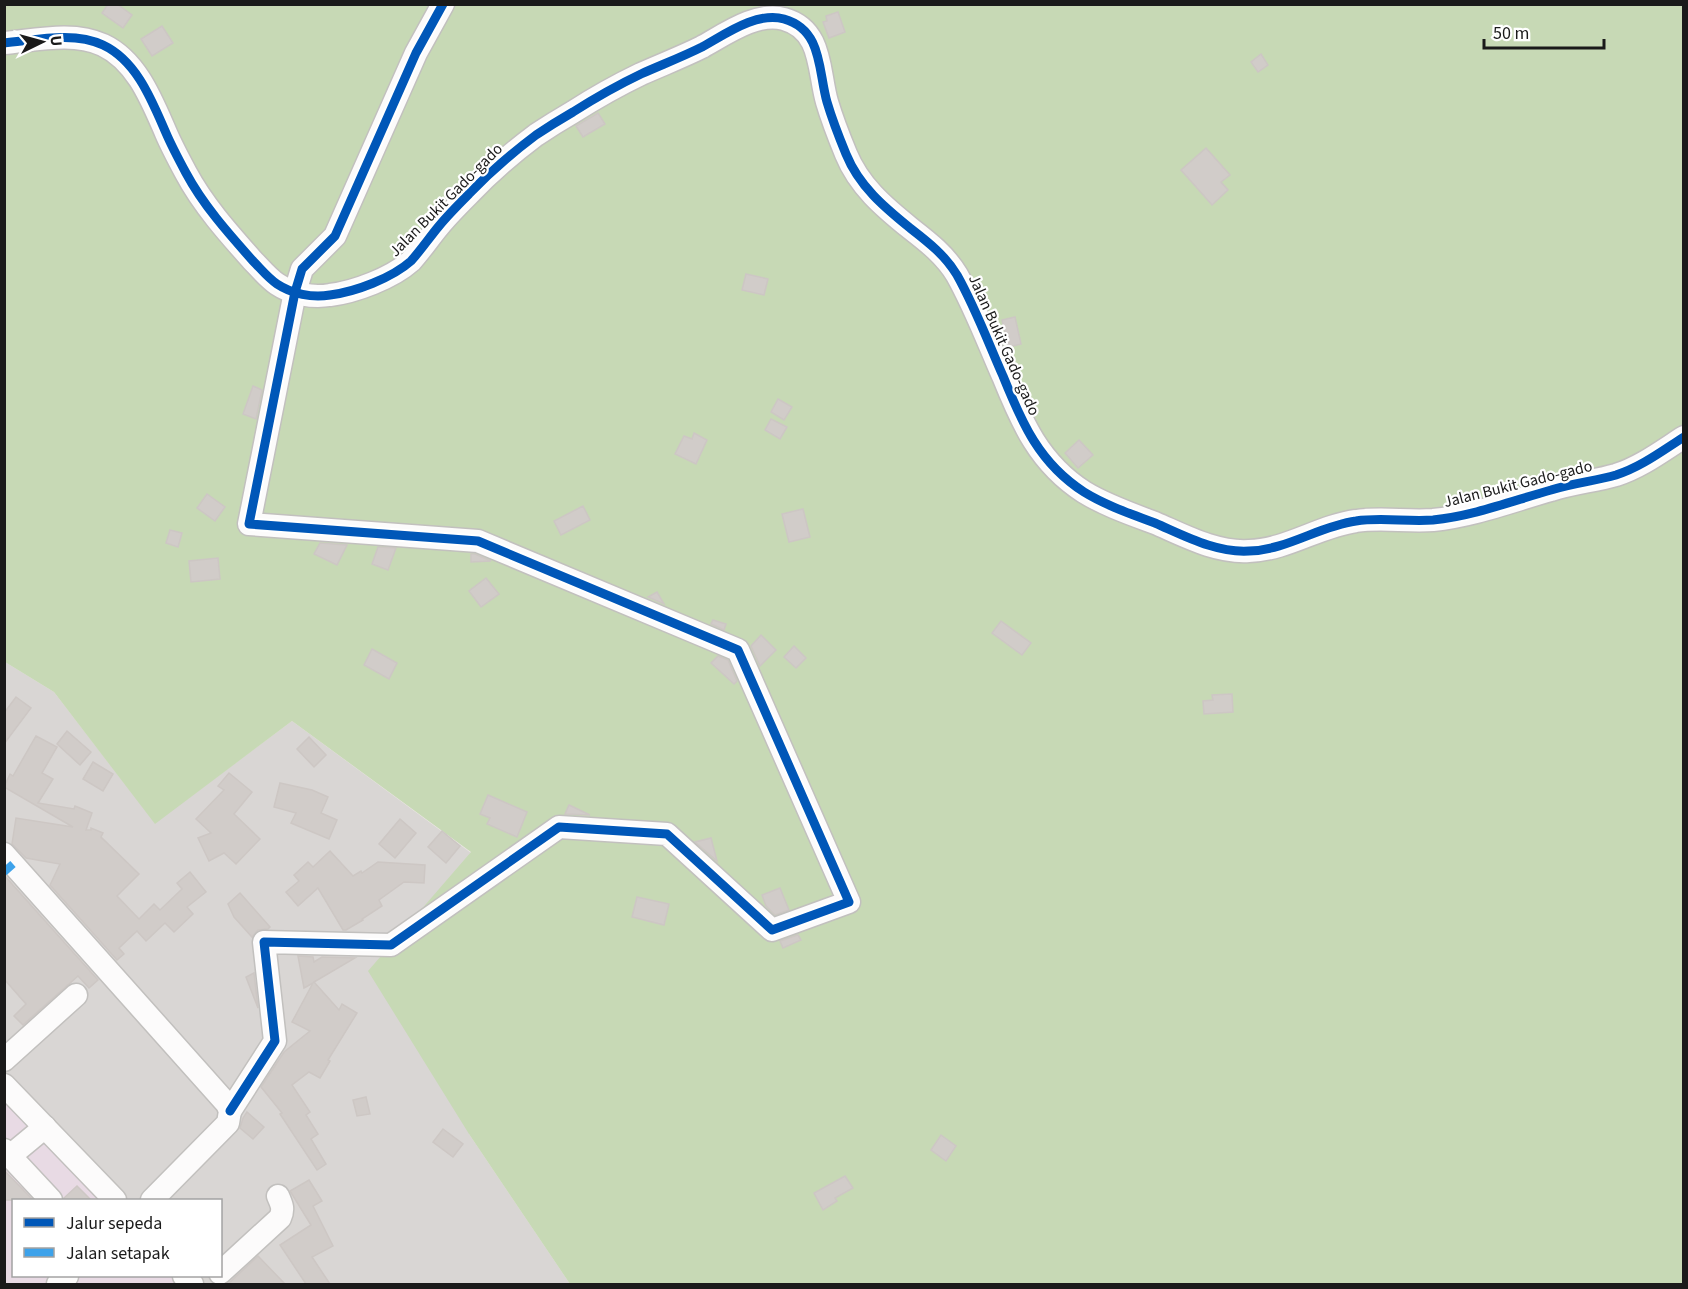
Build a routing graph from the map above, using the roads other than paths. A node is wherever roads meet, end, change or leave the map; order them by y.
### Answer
1 (443, 4) edge
2 (4, 43) edge
3 (295, 292) junction
4 (1683, 437) edge
5 (7, 863) edge
6 (76, 995) dead end
7 (4, 1060) edge
8 (4, 1085) edge
9 (231, 1111) junction
10 (45, 1127) junction
11 (7, 1153) edge
12 (278, 1196) dead end
13 (50, 1199) edge
14 (114, 1199) edge
15 (153, 1199) edge
16 (222, 1271) edge

1 - 3 street
2 - 3 street
3 - 4 street, Jalan Bukit Gado-gado
3 - 9 street
5 - 9 street
6 - 7 street
8 - 10 street
9 - 15 street
10 - 11 street
10 - 14 street
11 - 13 street
12 - 16 street

